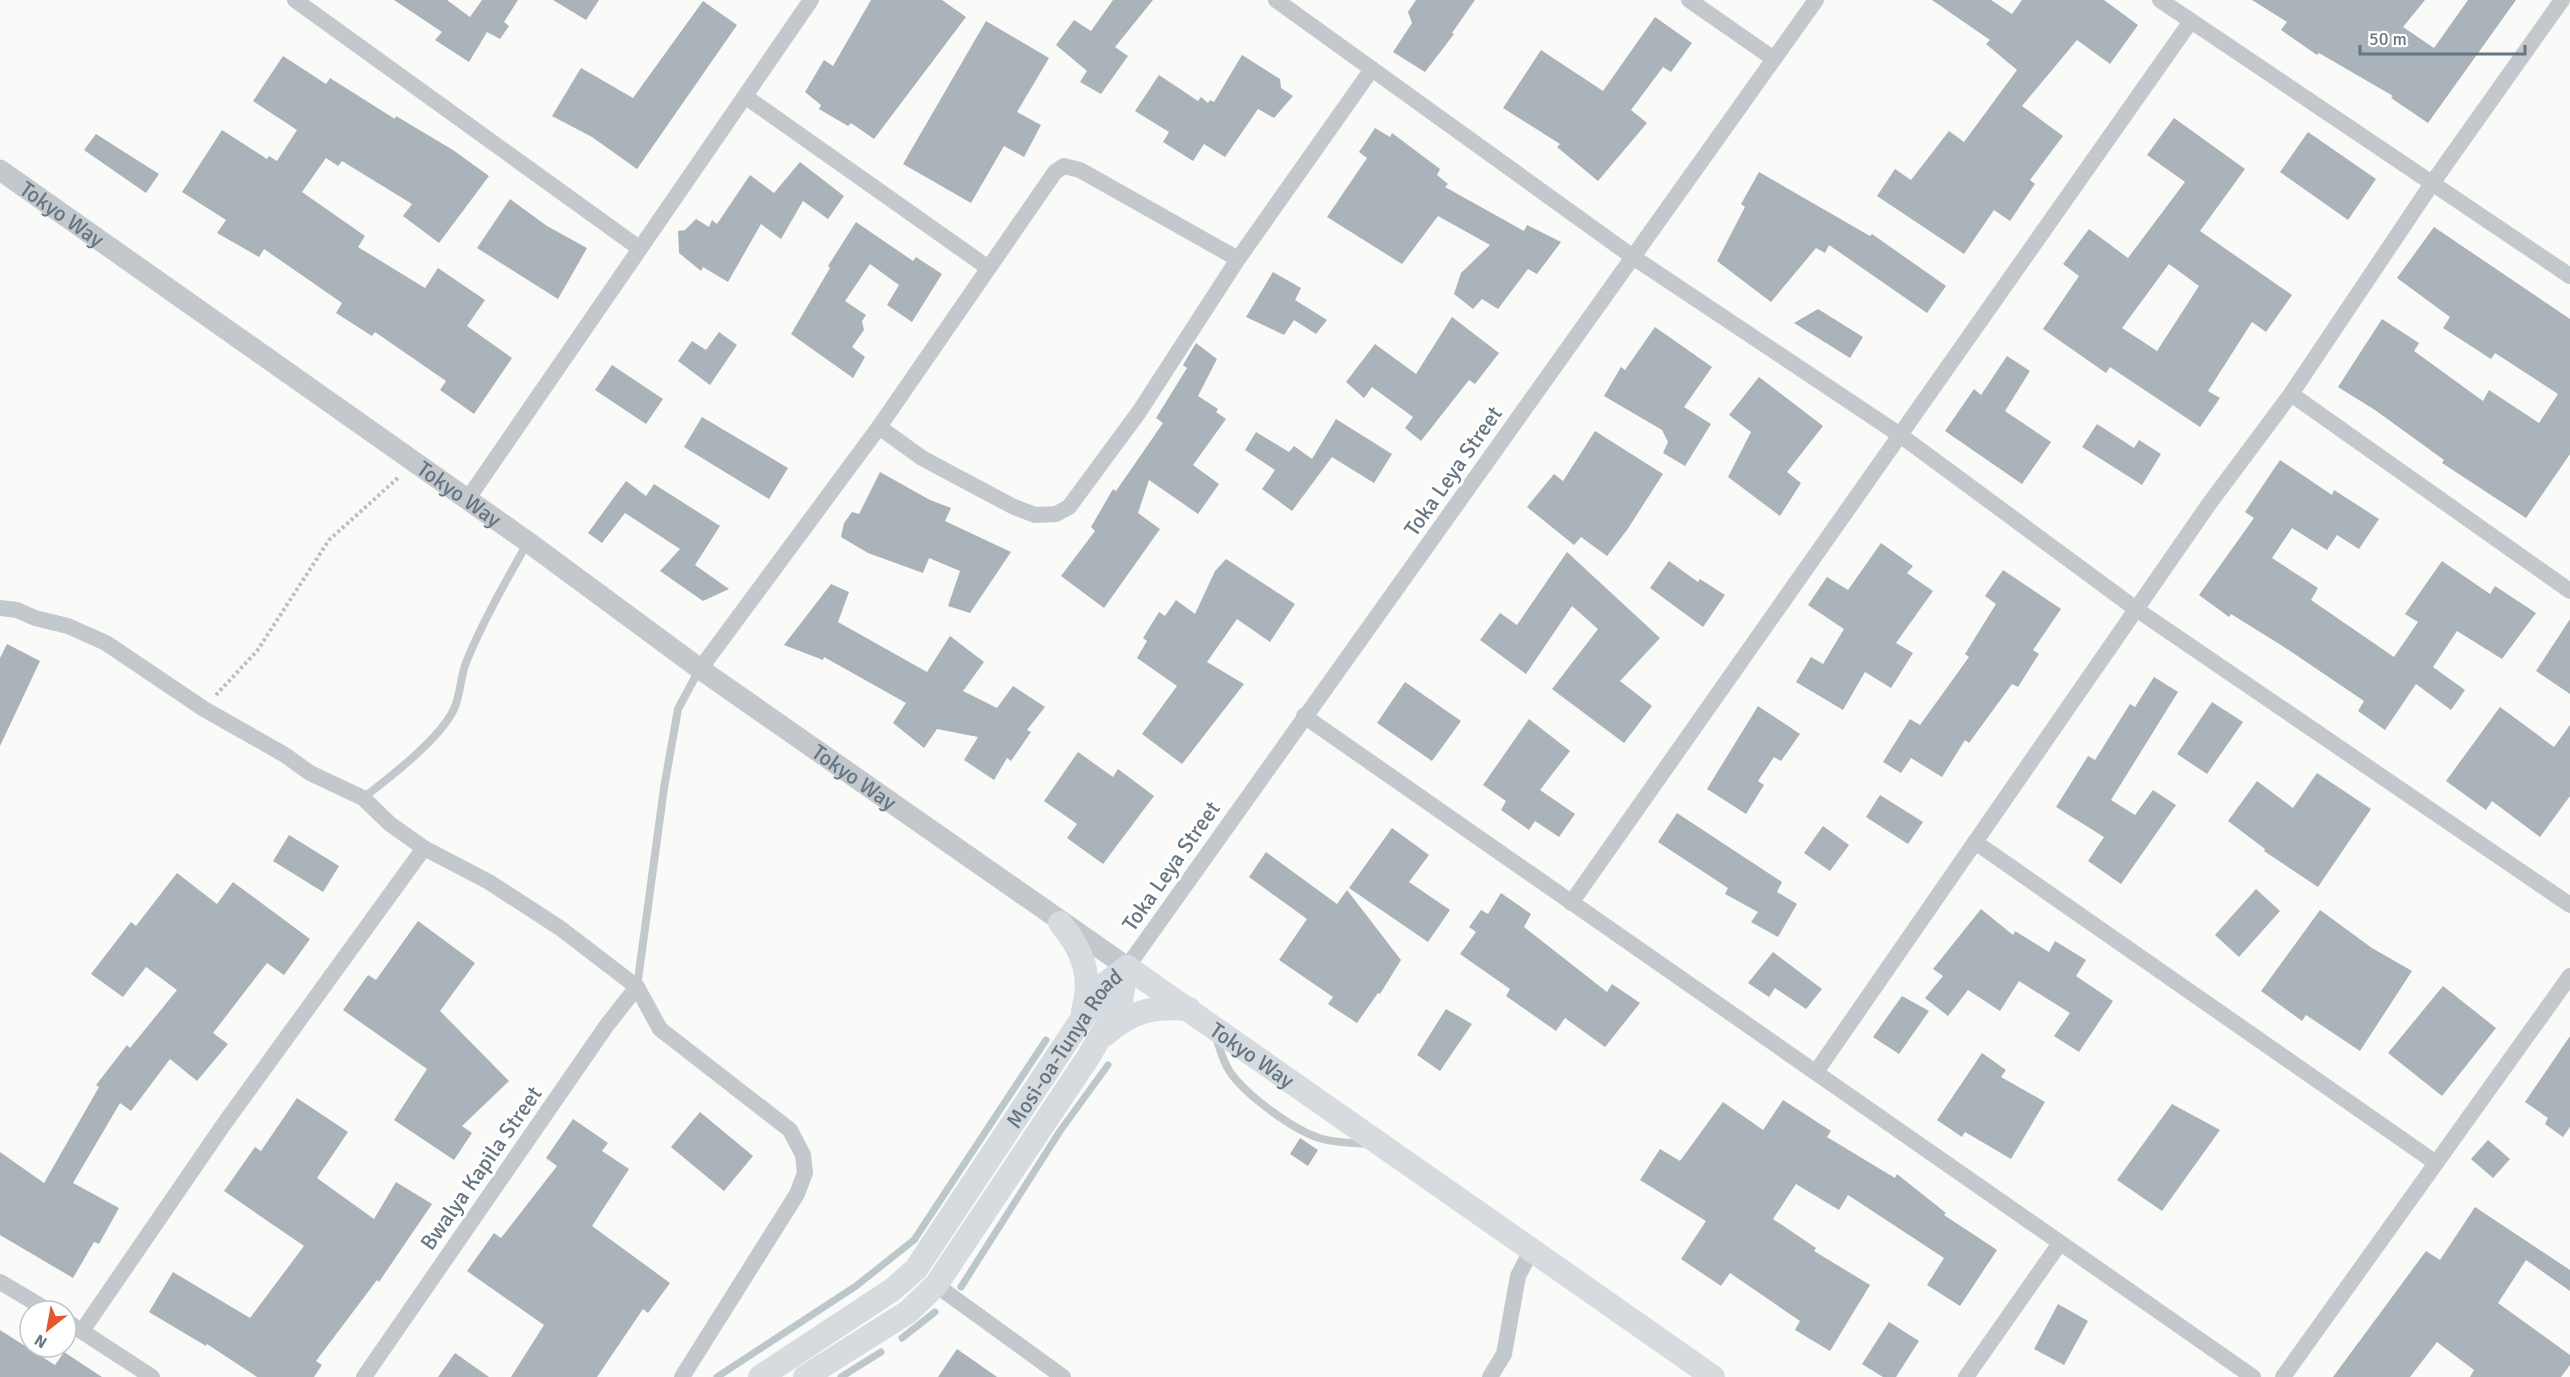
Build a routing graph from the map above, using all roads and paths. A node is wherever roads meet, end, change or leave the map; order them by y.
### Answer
1 (295, 0) edge
2 (1276, 0) edge
3 (1689, 0) edge
4 (1816, 0) edge
5 (2160, 0) edge
6 (2562, 0) edge
7 (803, 3) edge
8 (2191, 21) junction
9 (1774, 59) junction
10 (1372, 69) junction
11 (746, 97) junction
12 (0, 170) edge
13 (2433, 182) junction
14 (639, 248) junction
15 (1633, 257) junction
16 (1238, 259) junction
17 (987, 267) junction
18 (2570, 276) edge
19 (2291, 394) junction
20 (879, 427) junction
21 (1900, 435) junction
22 (414, 463) junction
23 (467, 500) junction
24 (528, 542) junction
25 (2570, 591) edge
26 (0, 608) edge
27 (2136, 609) junction
28 (700, 669) junction
29 (204, 709) junction
30 (1304, 716) junction
31 (363, 798) junction
32 (1975, 842) junction
33 (424, 848) junction
34 (1571, 903) junction
35 (2570, 905) edge
36 (1060, 923) junction
37 (1127, 968) junction
38 (2570, 976) edge
39 (637, 987) junction
40 (1189, 1009) junction
41 (1081, 1020) junction
42 (1213, 1025) junction
43 (1089, 1056) junction
44 (1815, 1072) junction
45 (1380, 1144) junction
46 (2436, 1163) junction
47 (2060, 1243) junction
48 (1531, 1251) junction
49 (0, 1282) edge
50 (936, 1285) junction
51 (29, 1299) edge
52 (78, 1328) edge
53 (82, 1331) junction
54 (152, 1377) edge
55 (364, 1377) edge
56 (682, 1377) edge
57 (760, 1377) edge
58 (805, 1377) edge
59 (1063, 1377) edge
60 (1490, 1377) edge
61 (1713, 1377) edge
62 (1966, 1377) edge
63 (2253, 1377) edge
64 (2283, 1377) edge

1 - 14 street
2 - 10 street
3 - 9 street
4 - 9 street, Toka Leya Street
5 - 8 street
6 - 13 street
7 - 11 street
8 - 13 street
8 - 21 street
9 - 15 street, Toka Leya Street
10 - 15 street
10 - 16 street
11 - 14 street
11 - 17 street
12 - 22 street, Tokyo Way
13 - 18 street
13 - 19 street
14 - 23 street
15 - 21 street
15 - 30 street, Toka Leya Street
16 - 17 street
16 - 20 street
17 - 20 street
19 - 25 street
19 - 27 street
20 - 28 street
21 - 27 street
21 - 34 street
22 - 23 street, Tokyo Way
22 - 29 path
23 - 24 street, Tokyo Way
24 - 28 street, Tokyo Way
24 - 31 lane
26 - 29 street
27 - 32 street
27 - 35 street
28 - 36 street, Tokyo Way
28 - 39 lane
29 - 31 street
30 - 34 street
30 - 37 street, Toka Leya Street
31 - 33 street
32 - 44 street
32 - 46 street
33 - 39 street
33 - 53 street
34 - 44 street
36 - 37 street, Tokyo Way
36 - 41 main road
37 - 40 main road, Tokyo Way
37 - 41 main road, Mosi-oa-Tunya Road
37 - 43 main road, Mosi-oa-Tunya Road
38 - 46 street
39 - 55 street, Bwalya Kapila Street
39 - 56 street
40 - 42 main road, Tokyo Way
40 - 43 main road
41 - 57 main road, Mosi-oa-Tunya Road
42 - 45 main road, Tokyo Way
42 - 45 lane
43 - 50 main road, Mosi-oa-Tunya Road
44 - 47 street
45 - 48 main road, Tokyo Way
46 - 64 street
47 - 62 street
47 - 63 street
48 - 60 street
48 - 61 main road, Tokyo Way
49 - 51 street
50 - 58 main road, Mosi-oa-Tunya Road
50 - 59 street
52 - 53 street
53 - 54 street

